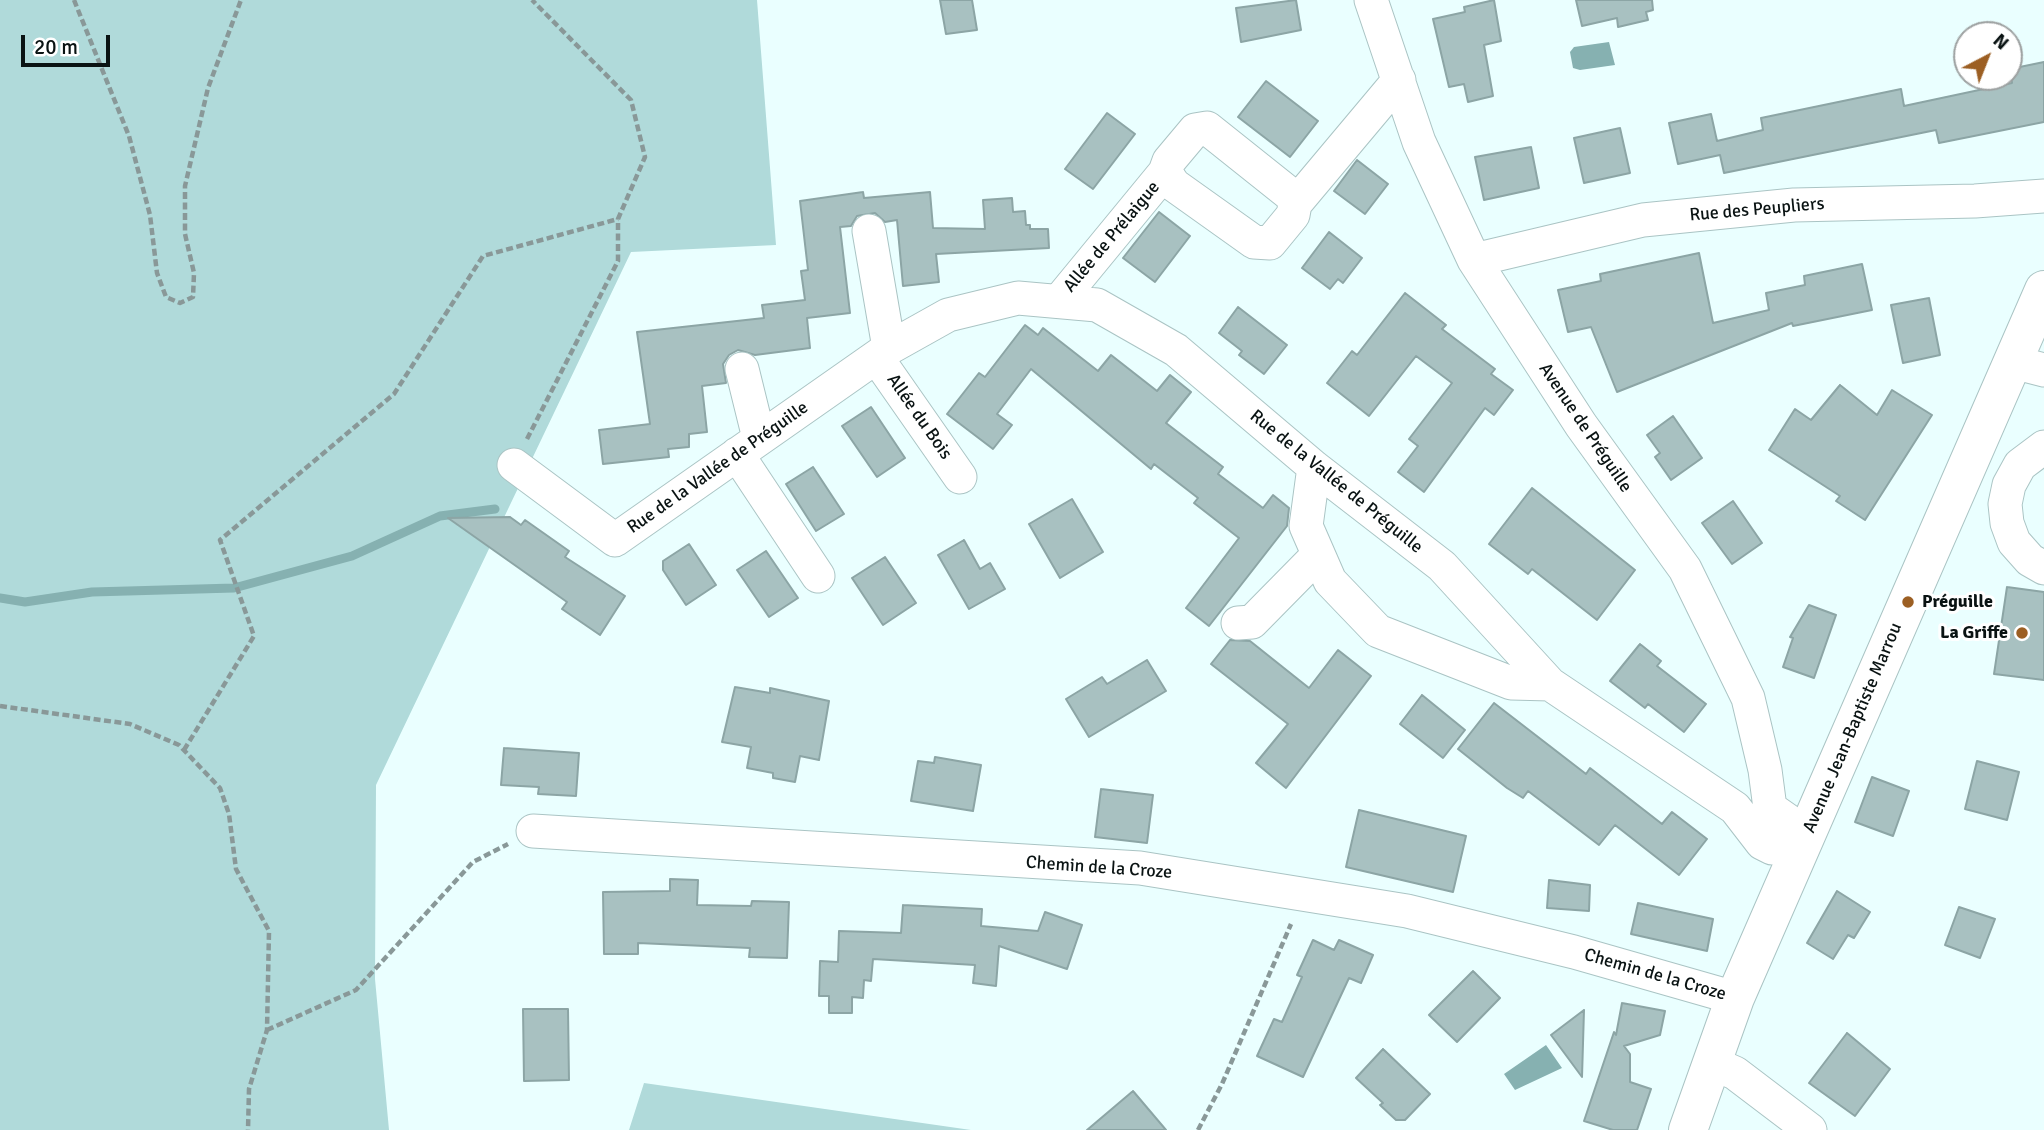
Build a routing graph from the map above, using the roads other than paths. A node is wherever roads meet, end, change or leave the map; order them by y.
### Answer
1 (1371, 0) edge
2 (1399, 80) junction
3 (1166, 172) junction
4 (2044, 196) edge
5 (1295, 204) junction
6 (869, 231) dead end
7 (1474, 260) junction
8 (2044, 290) edge
9 (1059, 301) junction
10 (883, 353) junction
11 (2036, 368) edge
12 (742, 369) dead end
13 (748, 446) junction
14 (2044, 447) edge
15 (514, 464) road end
16 (1314, 467) junction
17 (960, 477) dead end
18 (1318, 555) junction
19 (2044, 568) edge
20 (818, 576) dead end
21 (1238, 623) dead end
22 (1550, 684) junction
23 (1735, 808) junction
24 (1770, 808) junction
25 (533, 831) road end
26 (1801, 848) junction
27 (1735, 998) junction
28 (1712, 1063) junction
29 (1688, 1130) edge
30 (1810, 1130) edge

1 - 2 street, Avenue de Préguille
2 - 5 street, Allée de Prélaigue
2 - 7 street, Avenue de Préguille
3 - 5 street, Allée de Prélaigue
3 - 5 street, Allée de Prélaigue
3 - 9 street, Allée de Prélaigue
4 - 7 street, Rue des Peupliers
6 - 10 street
7 - 24 street, Avenue de Préguille
8 - 11 main road, Avenue Jean-Baptiste Marrou
9 - 10 street, Rue de la Vallée de Préguille
9 - 16 street, Rue de la Vallée de Préguille
10 - 13 street, Rue de la Vallée de Préguille
10 - 17 street, Allée du Bois
11 - 26 main road, Avenue Jean-Baptiste Marrou
12 - 13 street
13 - 15 street, Rue de la Vallée de Préguille
13 - 20 street
14 - 19 street
16 - 18 street
16 - 22 street, Rue de la Vallée de Préguille
18 - 21 street
18 - 22 street
22 - 23 street, Rue de la Vallée de Préguille
23 - 24 street
23 - 26 street, Rue de la Vallée de Préguille
24 - 26 street
25 - 27 street, Chemin de la Croze
26 - 27 main road, Avenue Jean-Baptiste Marrou
27 - 28 main road, Avenue Jean-Baptiste Marrou
28 - 29 main road, Avenue Jean-Baptiste Marrou
28 - 30 street

